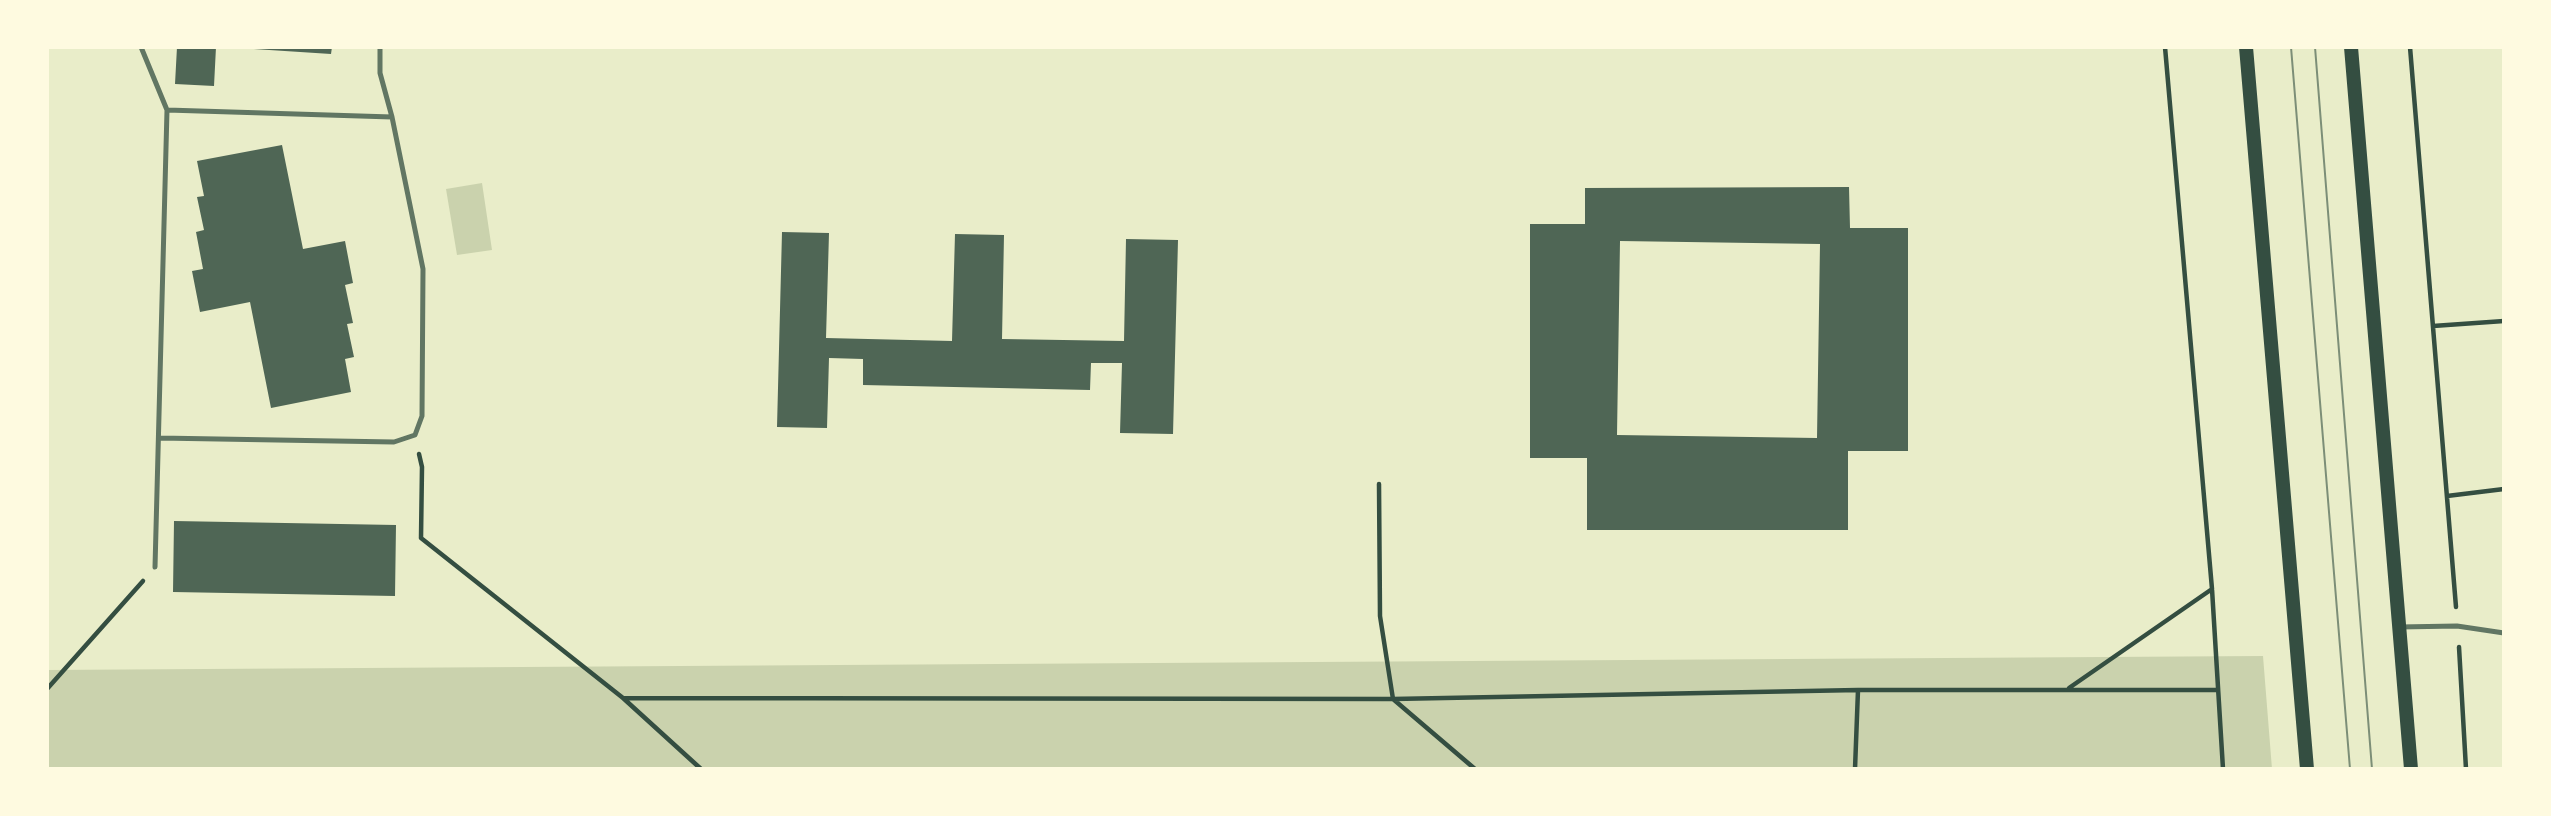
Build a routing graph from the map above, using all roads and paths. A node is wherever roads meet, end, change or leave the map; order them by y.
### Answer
1 (141, 47) edge
2 (380, 47) edge
3 (2165, 47) edge
4 (2246, 47) edge
5 (2351, 47) edge
6 (2410, 47) edge
7 (167, 110) junction
8 (391, 117) junction
9 (2504, 321) edge
10 (2433, 326) junction
11 (415, 435) junction
12 (159, 438) junction
13 (1380, 484) dead end
14 (2504, 489) edge
15 (2447, 496) junction
16 (155, 567) joint
17 (2212, 589) junction
18 (2457, 626) junction
19 (2399, 627) junction
20 (2504, 632) edge
21 (2068, 688) junction
22 (47, 689) edge
23 (1858, 690) junction
24 (2217, 690) junction
25 (623, 698) junction
26 (1393, 699) junction
27 (701, 769) edge
28 (1475, 769) edge
29 (1855, 769) edge
30 (2223, 769) edge
31 (2307, 769) edge
32 (2411, 769) edge
33 (2466, 769) edge

1 - 7 lane
2 - 8 lane
3 - 17 path
4 - 31 main road
5 - 19 main road
6 - 10 path
7 - 8 lane
7 - 12 lane
8 - 11 lane
9 - 10 path
10 - 15 path
11 - 12 lane
11 - 25 path
12 - 16 lane
13 - 26 path
14 - 15 path
15 - 18 path
16 - 22 path
17 - 21 path
17 - 24 path
18 - 19 lane
18 - 20 lane
18 - 33 path
19 - 32 main road
21 - 23 path
21 - 24 path
23 - 26 path
23 - 29 path
24 - 30 path
25 - 26 path
25 - 27 path
26 - 28 path

